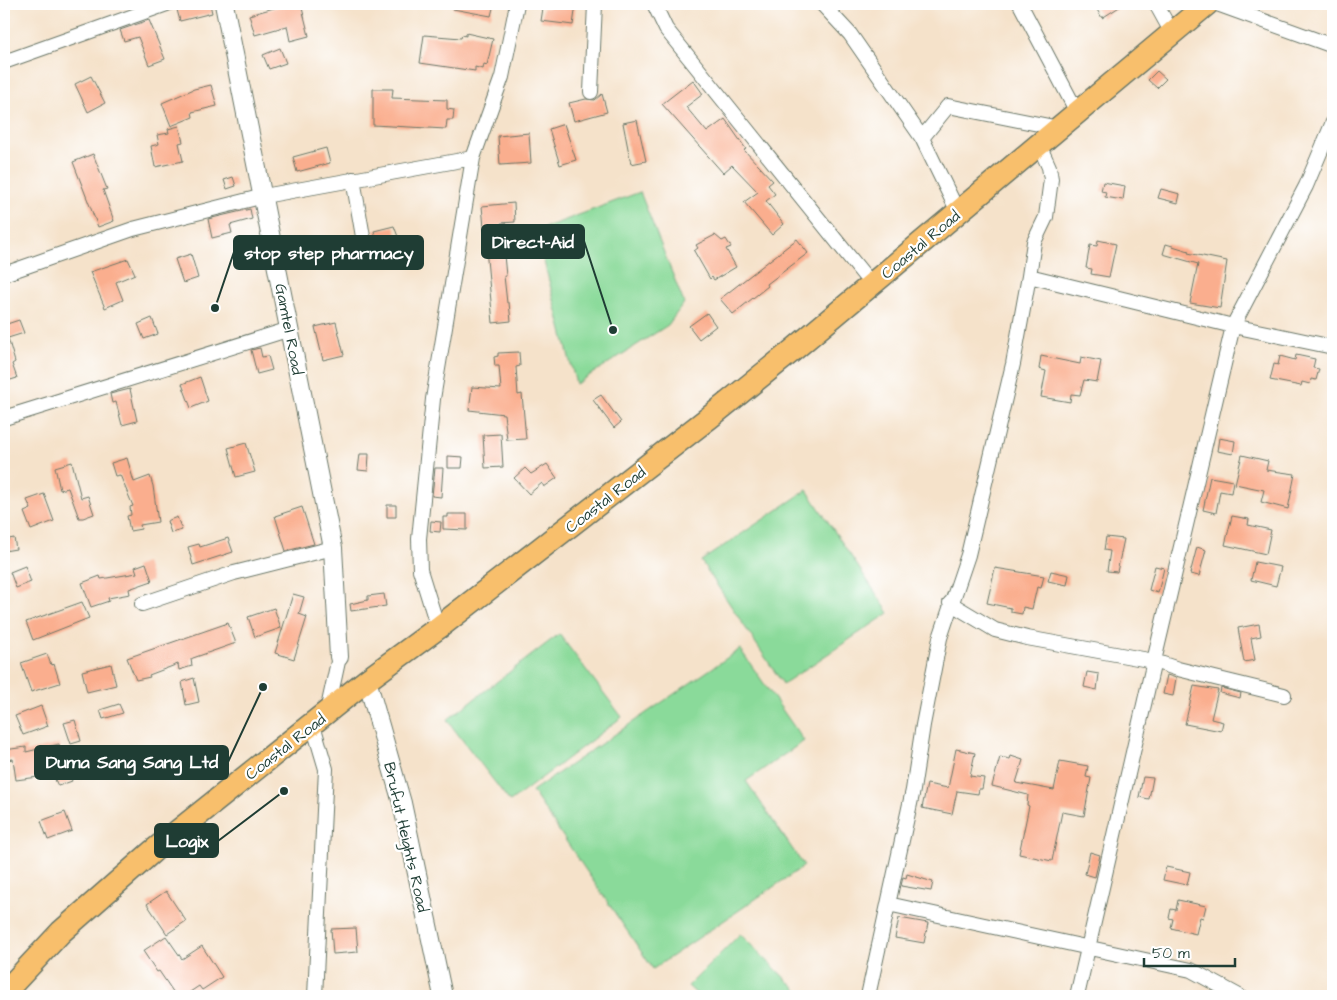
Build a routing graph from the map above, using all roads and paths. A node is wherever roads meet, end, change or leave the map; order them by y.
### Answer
1 (167, 4) edge
2 (224, 4) edge
3 (517, 4) edge
4 (595, 4) edge
5 (654, 4) edge
6 (822, 4) edge
7 (1020, 4) edge
8 (1156, 4) edge
9 (1207, 4) edge
10 (1217, 4) edge
11 (1172, 33) junction
12 (1333, 46) edge
13 (4, 62) edge
14 (591, 92) dead end
15 (1077, 112) junction
16 (1333, 122) edge
17 (1058, 128) junction
18 (922, 138) junction
19 (1039, 145) junction
20 (473, 158) junction
21 (353, 179) junction
22 (264, 196) junction
23 (958, 212) junction
24 (366, 254) dead end
25 (4, 274) edge
26 (1029, 276) junction
27 (872, 285) junction
28 (1234, 326) junction
29 (290, 329) junction
30 (1333, 347) edge
31 (4, 418) edge
32 (333, 548) junction
33 (950, 603) junction
34 (142, 604) dead end
35 (438, 628) junction
36 (339, 657) joint
37 (1154, 660) junction
38 (367, 680) junction
39 (1284, 695) dead end
40 (320, 719) junction
41 (888, 904) junction
42 (1088, 946) junction
43 (4, 993) edge
44 (315, 996) edge
45 (443, 996) edge
46 (868, 996) edge
47 (1077, 996) edge
48 (1240, 996) edge

1 - 13 street
2 - 22 street, Gamtel Road
3 - 20 street
4 - 14 street
5 - 27 street
6 - 18 street
7 - 15 street
8 - 11 street
9 - 11 main road, Coastal Road
10 - 12 street
11 - 15 main road, Coastal Road
15 - 17 main road, Coastal Road
16 - 28 street
17 - 18 street
17 - 19 main road, Coastal Road
18 - 23 street
19 - 23 main road, Coastal Road
19 - 26 street
20 - 21 street
20 - 35 street
21 - 22 street
21 - 24 street
22 - 25 street
22 - 29 street, Gamtel Road
23 - 27 main road, Coastal Road
26 - 28 street
26 - 33 street
27 - 35 main road, Coastal Road
28 - 30 street
28 - 37 street
29 - 31 street
29 - 32 street, Gamtel Road
32 - 34 street
32 - 36 street, Gamtel Road
33 - 37 street
33 - 41 street
35 - 38 main road, Coastal Road
36 - 40 street
37 - 39 street
37 - 42 street
38 - 40 main road, Coastal Road
38 - 45 street, Brufut Heights Road
40 - 43 main road, Coastal Road
40 - 44 street
41 - 42 street
41 - 46 street
42 - 47 street
42 - 48 street

